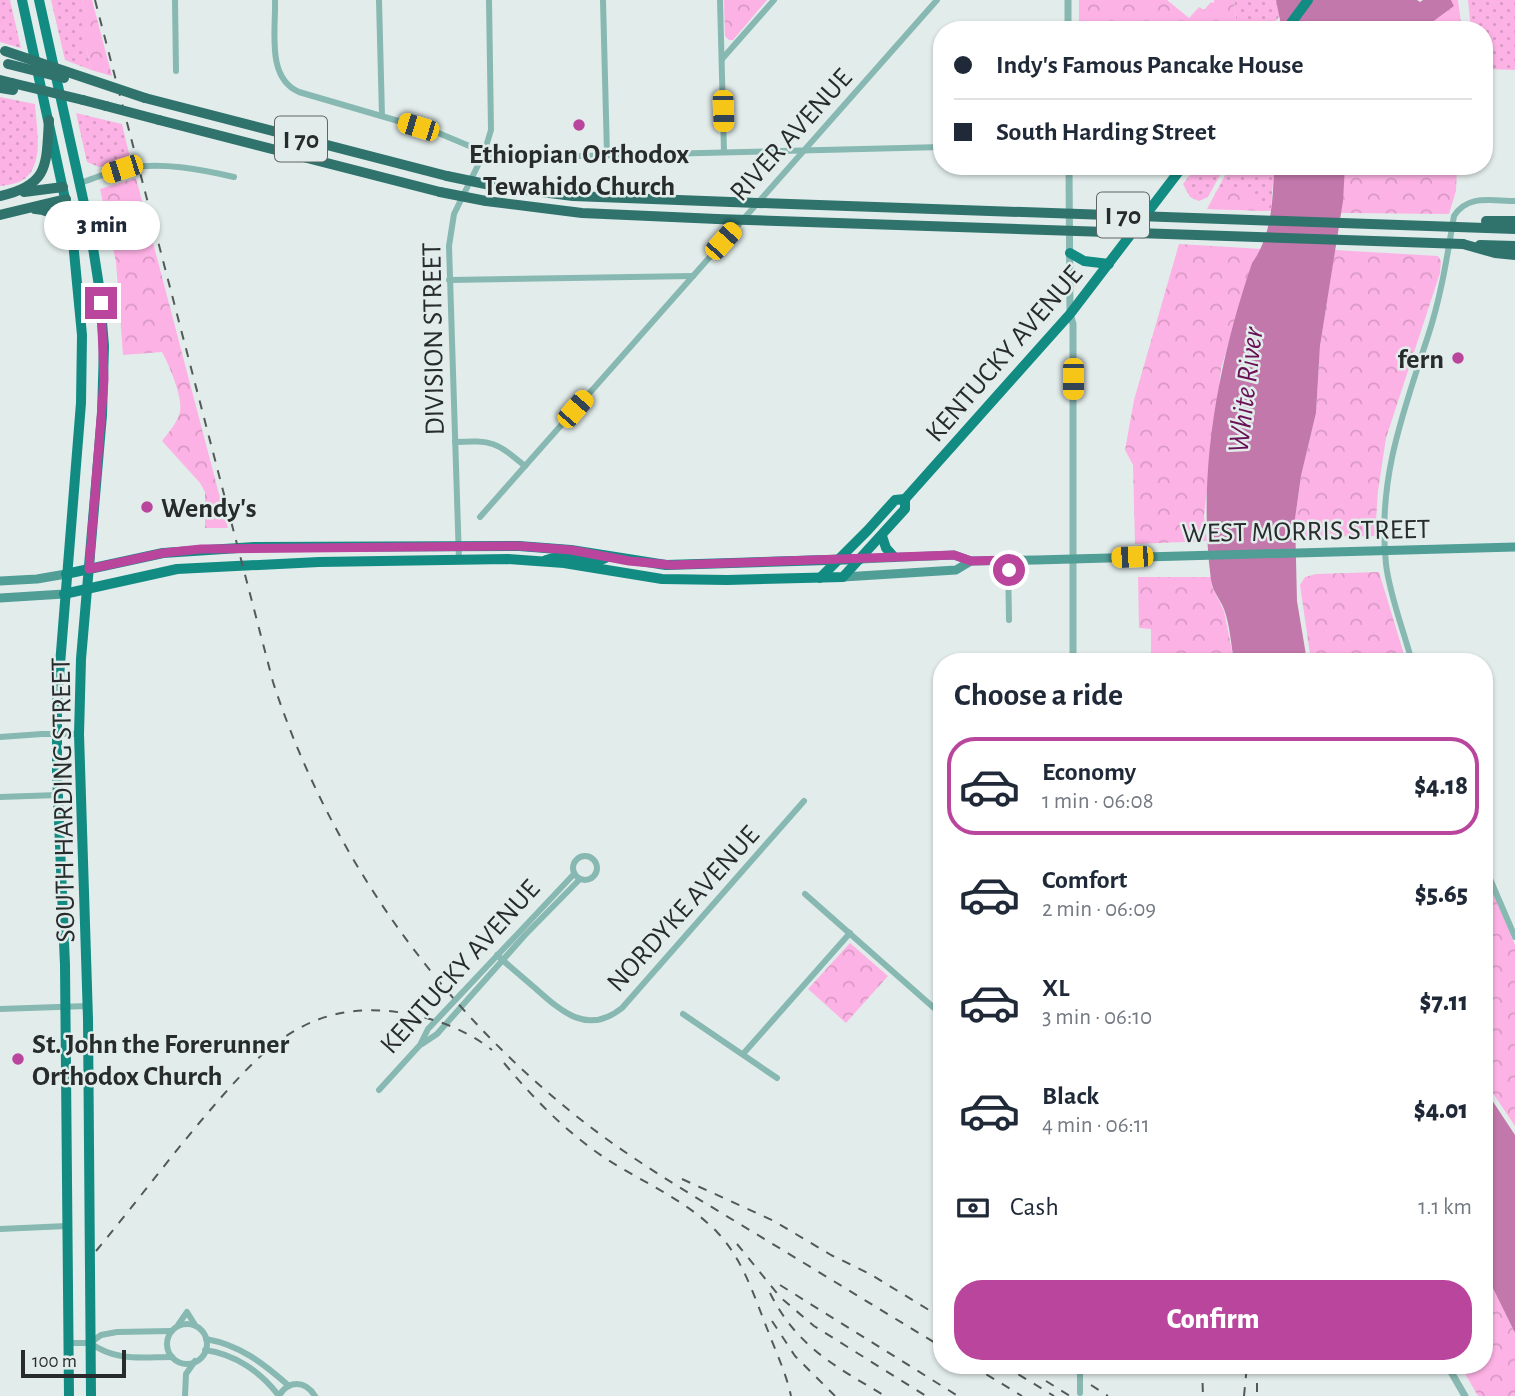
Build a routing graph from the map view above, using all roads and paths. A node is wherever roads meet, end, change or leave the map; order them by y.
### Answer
1 (22, 0) edge
2 (39, 0) edge
3 (175, 0) edge
4 (275, 0) edge
5 (379, 0) edge
6 (489, 0) edge
7 (603, 0) edge
8 (720, 0) edge
9 (774, 0) edge
10 (937, 0) edge
11 (1068, 0) edge
12 (1308, 0) edge
13 (1069, 21) edge
14 (1293, 21) edge
15 (3, 57) edge
16 (722, 59) junction
17 (176, 71) dead end
18 (0, 80) edge
19 (13, 87) junction
20 (0, 88) edge
21 (382, 116) junction
22 (49, 120) junction
23 (933, 147) edge
24 (803, 151) junction
25 (724, 152) junction
26 (484, 153) junction
27 (607, 155) junction
28 (1069, 175) edge
29 (1176, 175) edge
30 (234, 177) dead end
31 (80, 183) junction
32 (63, 187) junction
33 (16, 193) junction
34 (0, 197) edge
35 (66, 200) junction
36 (1515, 201) edge
37 (28, 209) junction
38 (0, 215) edge
39 (1515, 221) edge
40 (1387, 224) junction
41 (1515, 229) edge
42 (1463, 244) junction
43 (74, 246) junction
44 (1515, 246) edge
45 (1070, 253) junction
46 (1515, 255) edge
47 (1109, 264) junction
48 (693, 276) junction
49 (449, 280) junction
50 (1070, 314) junction
51 (455, 442) junction
52 (525, 466) junction
53 (905, 499) junction
54 (480, 517) dead end
55 (882, 536) junction
56 (458, 546) junction
57 (1515, 547) edge
58 (1385, 551) junction
59 (607, 556) junction
60 (894, 557) junction
61 (839, 559) junction
62 (860, 559) junction
63 (1073, 559) junction
64 (459, 560) junction
65 (1008, 560) junction
66 (542, 561) junction
67 (971, 561) junction
68 (695, 565) junction
69 (89, 569) junction
70 (618, 573) junction
71 (66, 574) junction
72 (843, 577) junction
73 (820, 578) junction
74 (0, 581) edge
75 (88, 589) junction
76 (64, 594) junction
77 (0, 598) edge
78 (1009, 620) dead end
79 (1073, 653) edge
80 (1409, 653) edge
81 (57, 734) junction
82 (79, 734) junction
83 (0, 737) edge
84 (58, 794) junction
85 (0, 797) edge
86 (804, 802) dead end
87 (1493, 886) edge
88 (805, 894) dead end
89 (850, 933) junction
90 (1515, 937) edge
91 (497, 955) junction
92 (503, 960) junction
93 (87, 1006) junction
94 (66, 1007) junction
95 (933, 1007) edge
96 (0, 1009) edge
97 (683, 1014) dead end
98 (420, 1045) junction
99 (743, 1054) junction
100 (777, 1078) dead end
101 (379, 1090) dead end
102 (67, 1226) junction
103 (0, 1229) edge
104 (196, 1326) junction
105 (174, 1329) junction
106 (206, 1339) junction
107 (69, 1343) junction
108 (90, 1343) junction
109 (205, 1350) junction
110 (174, 1359) junction
111 (195, 1361) junction
112 (186, 1374) junction
113 (1080, 1374) edge
114 (1452, 1374) edge
115 (289, 1385) junction
116 (1080, 1393) dead end
117 (69, 1395) edge
118 (91, 1396) edge
119 (185, 1396) edge
120 (279, 1396) edge
121 (315, 1396) edge
122 (1465, 1396) edge

1 - 22 main road, SOUTH HARDING STREET
2 - 31 main road, SOUTH HARDING STREET
3 - 17 street
4 - 21 street
5 - 21 street
6 - 26 street, DIVISION STREET
7 - 27 street
8 - 16 street
9 - 16 street
10 - 24 street, RIVER AVENUE
11 - 13 street
12 - 14 main road
15 - 40 highway, I 70, bridge
16 - 25 street
18 - 19 highway
19 - 20 highway
19 - 42 highway, I 70, bridge
21 - 26 street
22 - 32 main road, SOUTH HARDING STREET
22 - 33 highway
23 - 24 street
24 - 25 street
24 - 48 street, RIVER AVENUE
25 - 27 street
26 - 27 street
26 - 49 street, DIVISION STREET
28 - 45 street
29 - 47 main road, KENTUCKY AVENUE
30 - 31 street
31 - 32 main road
31 - 35 main road
31 - 69 main road, SOUTH HARDING STREET
32 - 33 highway
32 - 35 main road, SOUTH HARDING STREET
33 - 34 highway
35 - 37 highway
35 - 43 main road, SOUTH HARDING STREET
36 - 58 street
37 - 38 highway
37 - 43 highway
39 - 40 highway, bridge
40 - 41 highway, I 70, bridge
42 - 44 highway, I 70
42 - 46 highway
43 - 71 main road, SOUTH HARDING STREET
45 - 47 main road
45 - 50 street
47 - 50 main road, KENTUCKY AVENUE
48 - 49 street
48 - 52 street, RIVER AVENUE
49 - 51 street, DIVISION STREET
50 - 53 main road, KENTUCKY AVENUE
50 - 63 street
51 - 52 street
51 - 56 street, DIVISION STREET
52 - 54 street, RIVER AVENUE
53 - 55 main road, KENTUCKY AVENUE
53 - 61 main road, KENTUCKY AVENUE
55 - 60 main road
55 - 62 main road, KENTUCKY AVENUE
56 - 59 main road, WEST MORRIS STREET
56 - 64 street, DIVISION STREET
56 - 69 main road, WEST MORRIS STREET
57 - 58 main road, WEST MORRIS STREET
58 - 63 main road, WEST MORRIS STREET
58 - 80 street
59 - 66 main road
59 - 68 main road, WEST MORRIS STREET
60 - 62 main road, WEST MORRIS STREET
60 - 67 main road, WEST MORRIS STREET
61 - 62 main road, WEST MORRIS STREET
61 - 68 main road, WEST MORRIS STREET
61 - 73 main road, KENTUCKY AVENUE
62 - 72 main road, KENTUCKY AVENUE
63 - 65 main road, WEST MORRIS STREET
63 - 79 street
64 - 66 main road, WEST MORRIS STREET
64 - 75 main road, WEST MORRIS STREET
65 - 67 main road, WEST MORRIS STREET
65 - 78 street
66 - 70 main road, WEST MORRIS STREET
67 - 72 main road, WEST MORRIS STREET
68 - 70 main road
69 - 71 main road, WEST MORRIS STREET
69 - 75 main road, SOUTH HARDING STREET
70 - 73 main road, WEST MORRIS STREET
71 - 74 main road, WEST MORRIS STREET
71 - 76 main road, SOUTH HARDING STREET
72 - 73 main road, WEST MORRIS STREET
75 - 76 main road, WEST MORRIS STREET
75 - 82 main road, SOUTH HARDING STREET
76 - 77 main road, WEST MORRIS STREET
76 - 81 main road, SOUTH HARDING STREET
81 - 82 street
81 - 83 street
81 - 84 main road, SOUTH HARDING STREET
82 - 93 main road, SOUTH HARDING STREET
84 - 85 street
84 - 94 main road, SOUTH HARDING STREET
86 - 92 street, NORDYKE AVENUE
87 - 90 street
88 - 89 street
89 - 95 street
89 - 99 street
91 - 92 street
91 - 92 street, KENTUCKY AVENUE
91 - 98 street, KENTUCKY AVENUE
92 - 98 street
93 - 94 street
93 - 108 main road, SOUTH HARDING STREET
94 - 96 street
94 - 102 main road, SOUTH HARDING STREET
97 - 99 street
98 - 101 street, KENTUCKY AVENUE
99 - 100 street
102 - 103 street
102 - 107 main road, SOUTH HARDING STREET
104 - 105 street
104 - 105 street
104 - 106 street
105 - 108 street
105 - 110 street
106 - 109 street
106 - 115 street
107 - 108 street
107 - 117 main road, SOUTH HARDING STREET
108 - 110 street
108 - 118 main road, SOUTH HARDING STREET
109 - 111 street
109 - 120 street
110 - 111 street
110 - 112 street
111 - 112 street
112 - 119 street
113 - 116 street
114 - 122 street
115 - 120 street
115 - 121 street

